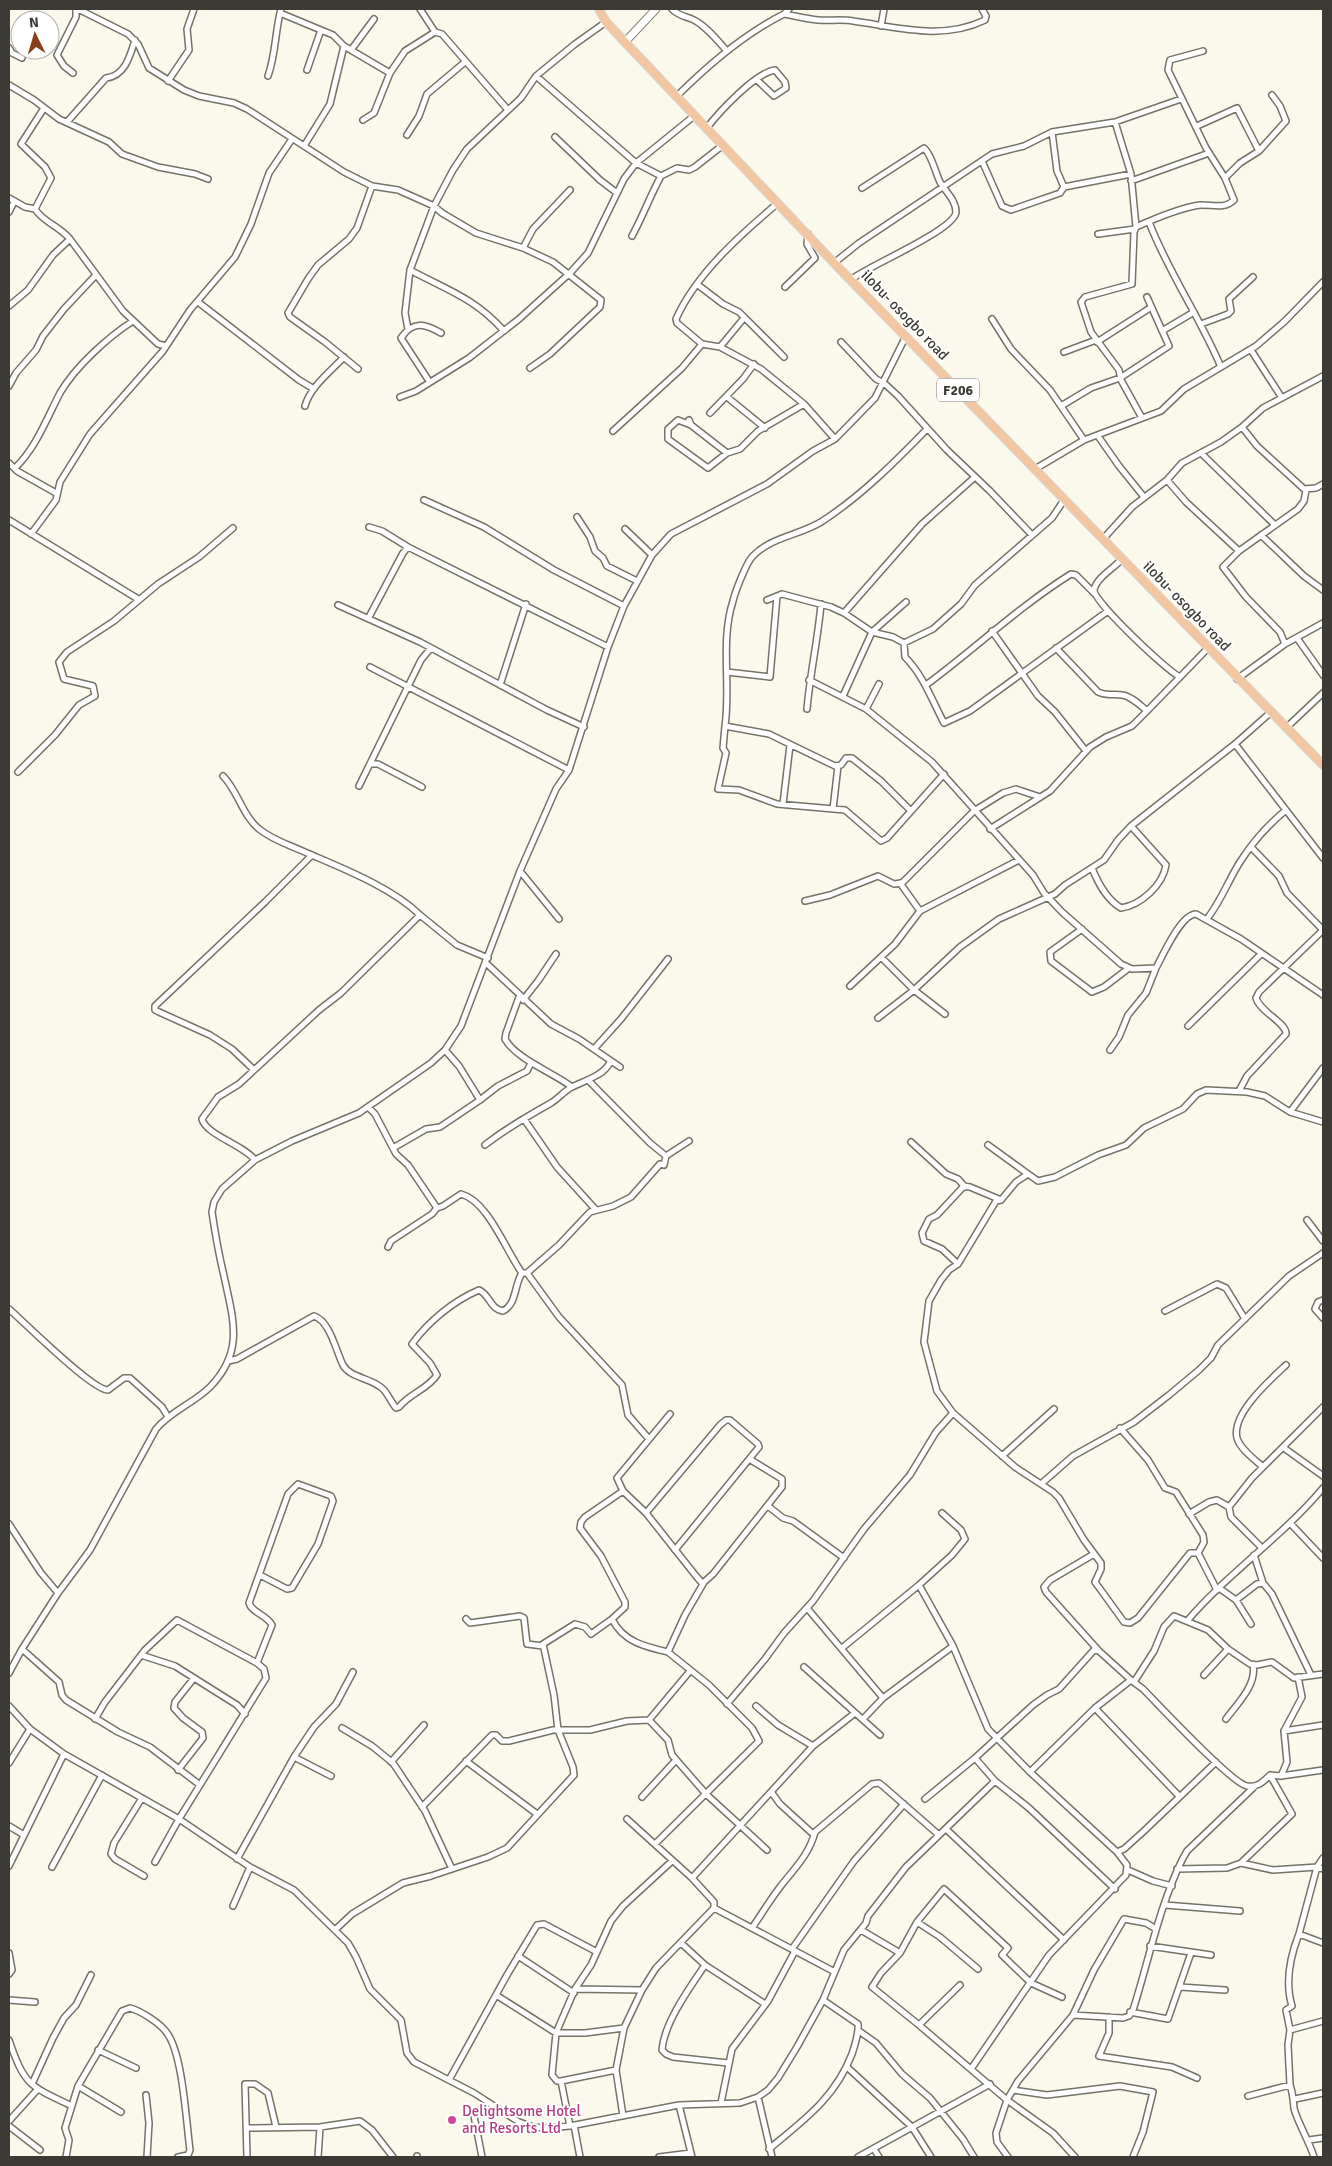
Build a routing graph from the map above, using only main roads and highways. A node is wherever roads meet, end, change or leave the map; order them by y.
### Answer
1 (599, 9) edge
2 (1323, 765) edge

1 - 2 main road, ilobu- osogbo road / F206

